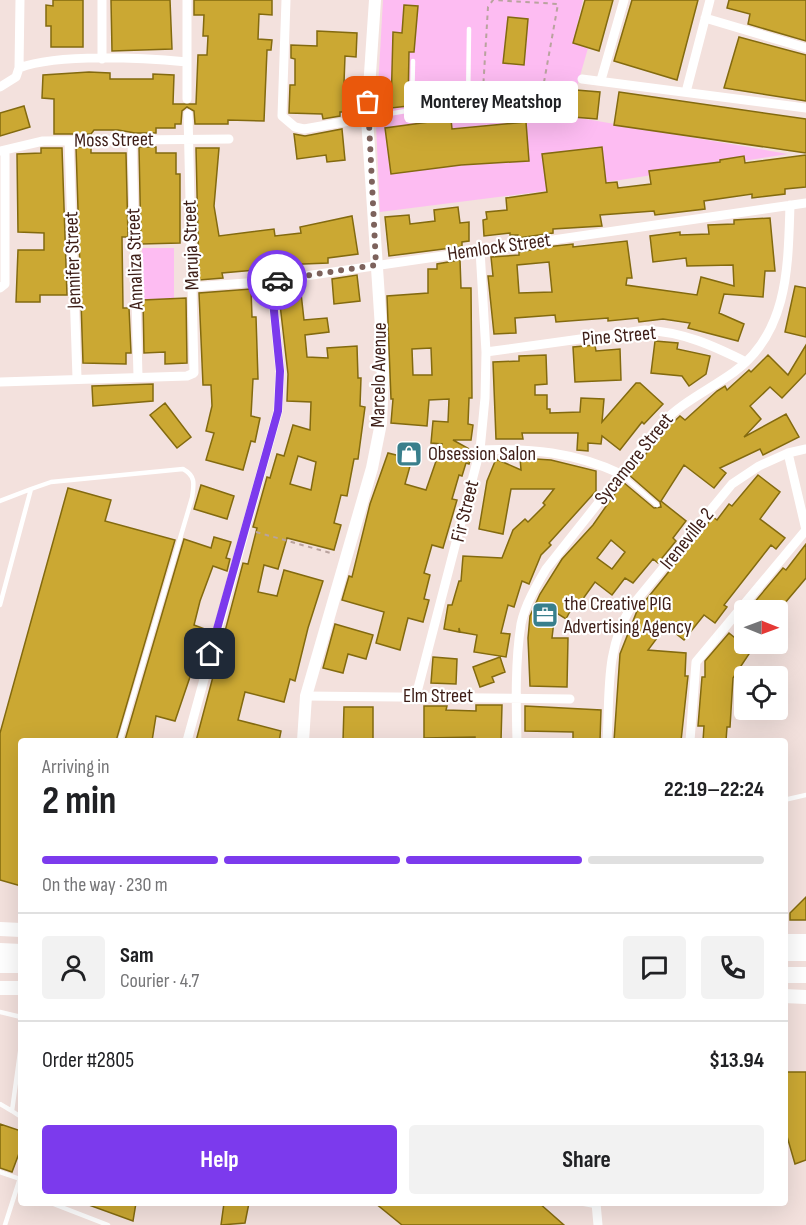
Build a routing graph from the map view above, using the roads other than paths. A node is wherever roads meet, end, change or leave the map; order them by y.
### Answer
1 (20, 0) edge
2 (102, 0) edge
3 (187, 0) edge
4 (286, 0) edge
5 (375, 0) edge
6 (624, 0) edge
7 (710, 0) edge
8 (705, 18) junction
9 (469, 29) dead end
10 (806, 48) edge
11 (102, 59) junction
12 (413, 61) dead end
13 (187, 62) junction
14 (19, 68) junction
15 (582, 79) dead end
16 (601, 80) junction
17 (0, 87) edge
18 (686, 92) junction
19 (187, 99) dead end
20 (806, 108) edge
21 (412, 110) junction
22 (188, 114) dead end
23 (367, 118) junction
24 (187, 138) junction
25 (229, 139) dead end
26 (69, 141) junction
27 (132, 141) junction
28 (2, 151) edge
29 (806, 203) edge
30 (790, 205) junction
31 (480, 250) junction
32 (376, 265) junction
33 (271, 281) junction
34 (192, 287) junction
35 (0, 288) edge
36 (486, 352) junction
37 (746, 362) junction
38 (138, 377) junction
39 (77, 378) junction
40 (0, 382) edge
41 (806, 449) edge
42 (480, 450) junction
43 (788, 453) junction
44 (621, 474) junction
45 (31, 489) junction
46 (0, 501) edge
47 (657, 505) dead end
48 (806, 530) edge
49 (0, 605) edge
50 (306, 696) junction
51 (416, 696) junction
52 (516, 697) junction
53 (570, 699) dead end
54 (121, 738) edge
55 (188, 738) edge
56 (303, 738) edge
57 (517, 738) edge
58 (607, 738) edge
59 (690, 738) edge
60 (806, 795) edge
61 (788, 799) edge
62 (0, 929) edge
63 (18, 930) edge
64 (788, 941) edge
65 (806, 941) edge
66 (0, 943) edge
67 (18, 943) edge
68 (0, 951) edge
69 (18, 952) edge
70 (788, 953) edge
71 (806, 953) edge
72 (788, 962) edge
73 (806, 962) edge
74 (0, 965) edge
75 (18, 965) edge
76 (0, 971) edge
77 (18, 971) edge
78 (788, 975) edge
79 (806, 975) edge
80 (788, 982) edge
81 (806, 983) edge
82 (0, 988) edge
83 (18, 988) edge
84 (788, 996) edge
85 (806, 997) edge
86 (0, 1012) edge
87 (18, 1016) edge
88 (18, 1067) edge
89 (0, 1104) edge
90 (12, 1111) junction
91 (18, 1115) edge
92 (0, 1172) edge
93 (18, 1176) edge
94 (18, 1193) edge
95 (59, 1206) edge
96 (596, 1206) edge
97 (5, 1225) edge
98 (108, 1225) edge
99 (598, 1225) edge

1 - 14 street
2 - 11 street
3 - 13 street
4 - 23 street
5 - 23 street, Marcelo Avenue
6 - 16 street
7 - 8 street
8 - 10 street
8 - 18 street
9 - 21 lane
11 - 13 street
11 - 14 street
12 - 21 lane
13 - 19 street
14 - 17 street
15 - 16 street
16 - 18 street
18 - 20 street
21 - 23 lane
22 - 24 street, Maruja Street
23 - 32 street, Marcelo Avenue
24 - 25 street, Moss Street
24 - 27 street, Moss Street
24 - 34 street, Maruja Street
26 - 27 street, Moss Street
26 - 28 street, Moss Street
26 - 39 street, Jennifer Street
27 - 38 street, Annaliza Street
28 - 35 street
29 - 30 street, Hemlock Street
30 - 31 street, Hemlock Street
30 - 37 street, Sycamore Street
31 - 32 street, Hemlock Street
31 - 36 street, Fir Street
32 - 33 street, Hemlock Street
32 - 50 street, Marcelo Avenue
33 - 34 street, Hemlock Street
33 - 55 street
34 - 38 street, Maruja Street
36 - 37 street, Pine Street
36 - 42 street, Fir Street
37 - 44 street, Sycamore Street
38 - 39 street
39 - 40 street
41 - 43 street, Ireneville 2
42 - 44 street
42 - 51 street, Fir Street
43 - 48 street
43 - 58 street, Ireneville 2
44 - 47 lane
44 - 52 street, Sycamore Street
45 - 46 lane
45 - 49 lane
45 - 54 lane
48 - 59 street
50 - 51 street, Elm Street
50 - 56 street, Marcelo Avenue
51 - 52 street, Elm Street
52 - 53 street, Elm Street
52 - 57 street, Sycamore Street
60 - 61 lane
62 - 63 main road
64 - 65 main road
66 - 67 highway
68 - 69 highway
70 - 71 highway
72 - 73 highway
74 - 75 highway
76 - 77 highway
78 - 79 highway
80 - 81 highway
82 - 83 main road
84 - 85 main road
86 - 87 lane
88 - 90 lane
89 - 90 lane
90 - 91 lane
92 - 93 lane
94 - 97 lane
95 - 98 lane
96 - 99 street

